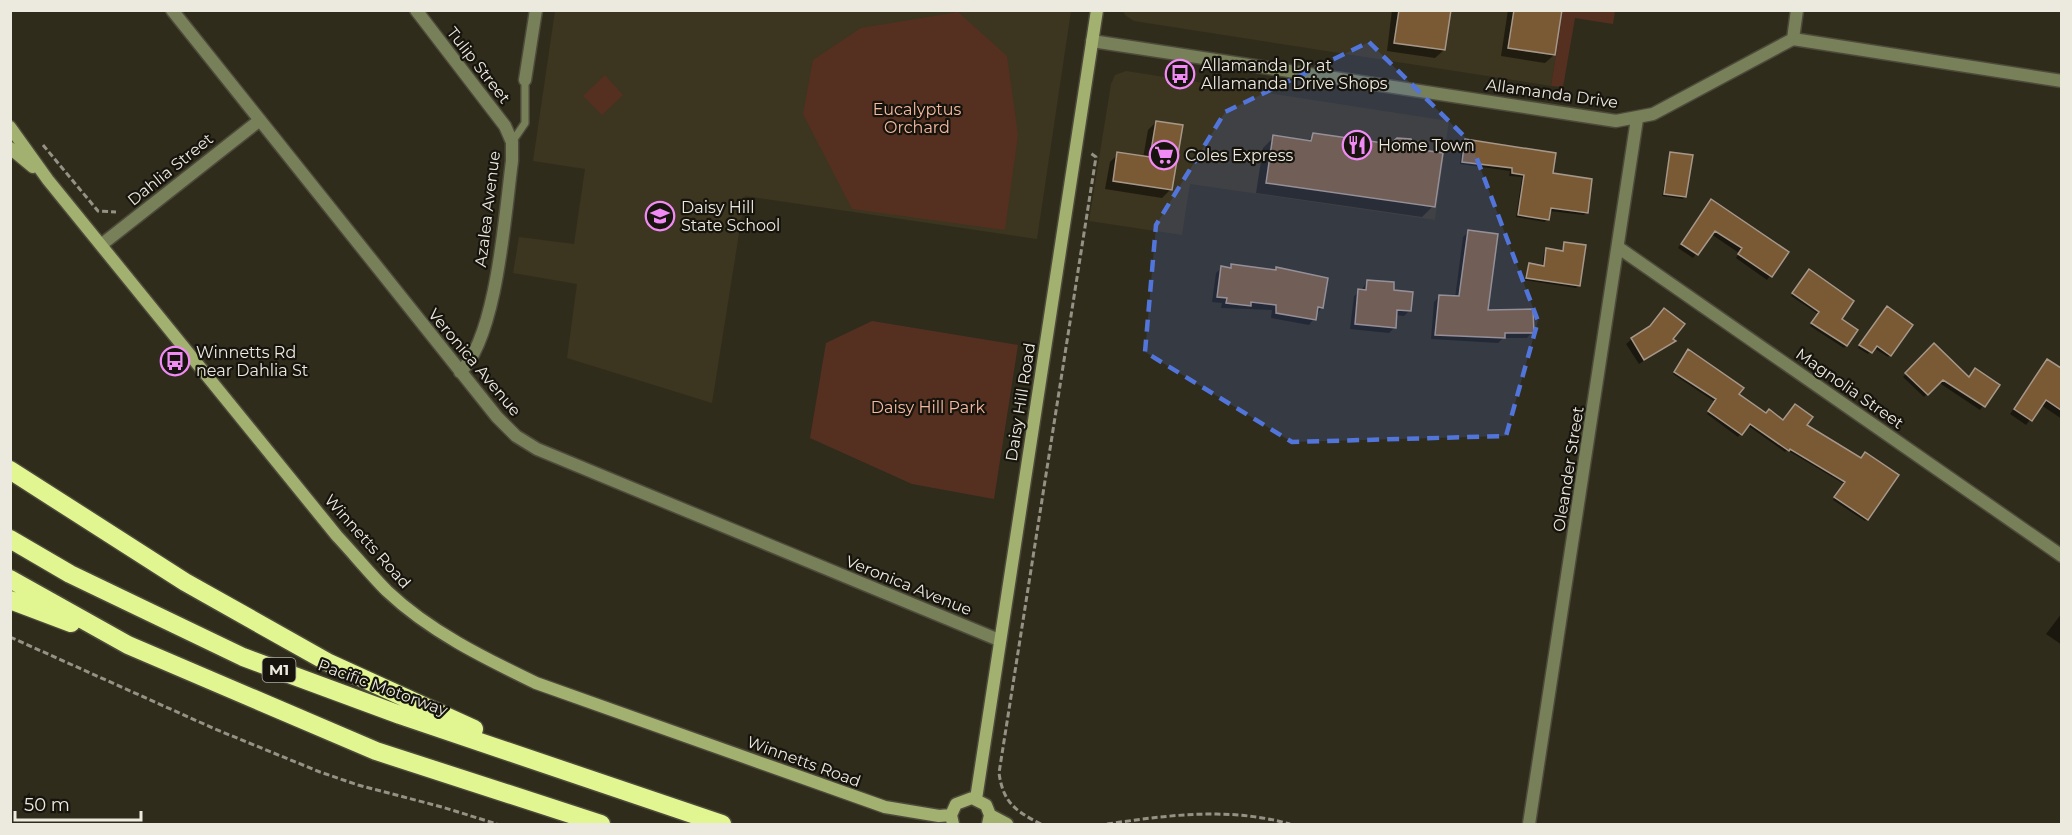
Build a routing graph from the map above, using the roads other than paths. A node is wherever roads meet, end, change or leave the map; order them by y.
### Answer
1 (172, 10) edge
2 (416, 10) edge
3 (536, 10) edge
4 (1097, 10) edge
5 (1797, 10) edge
6 (1793, 39) junction
7 (1092, 41) junction
8 (525, 81) joint
9 (2061, 81) edge
10 (1637, 119) junction
11 (260, 120) junction
12 (10, 127) edge
13 (512, 142) junction
14 (10, 148) edge
15 (48, 180) junction
16 (101, 245) junction
17 (1619, 248) junction
18 (460, 372) junction
19 (10, 470) edge
20 (10, 539) edge
21 (2061, 556) edge
22 (10, 579) edge
23 (10, 600) edge
24 (999, 640) junction
25 (128, 645) junction
26 (560, 769) junction
27 (976, 799) junction
28 (952, 820) edge
29 (989, 820) edge
30 (600, 825) edge
31 (723, 825) edge
32 (1007, 825) edge
33 (1529, 825) edge

1 - 11 street, Veronica Avenue
2 - 13 street, Tulip Street
3 - 8 street, Azalea Avenue
4 - 7 street, Daisy Hill Road
5 - 6 street
6 - 9 street
6 - 10 street, Allamanda Drive
7 - 10 street, Allamanda Drive
7 - 24 street, Daisy Hill Road
8 - 13 lane, Azalea Avenue
10 - 17 street, Oleander Street
11 - 16 street, Dahlia Street
11 - 18 street, Veronica Avenue
12 - 15 street, Winnetts Road
13 - 18 street, Azalea Avenue
14 - 15 street, Winnetts Road
15 - 16 street, Winnetts Road
16 - 28 street, Winnetts Road
17 - 21 street, Magnolia Street
17 - 33 street, Oleander Street
18 - 24 street, Veronica Avenue
19 - 26 highway
20 - 26 highway, Pacific Motorway / M1
22 - 25 highway, M1
23 - 25 highway
24 - 27 street, Daisy Hill Road
25 - 30 highway, M1
26 - 31 highway, Pacific Motorway / M1
27 - 28 street
27 - 29 street
29 - 32 street

